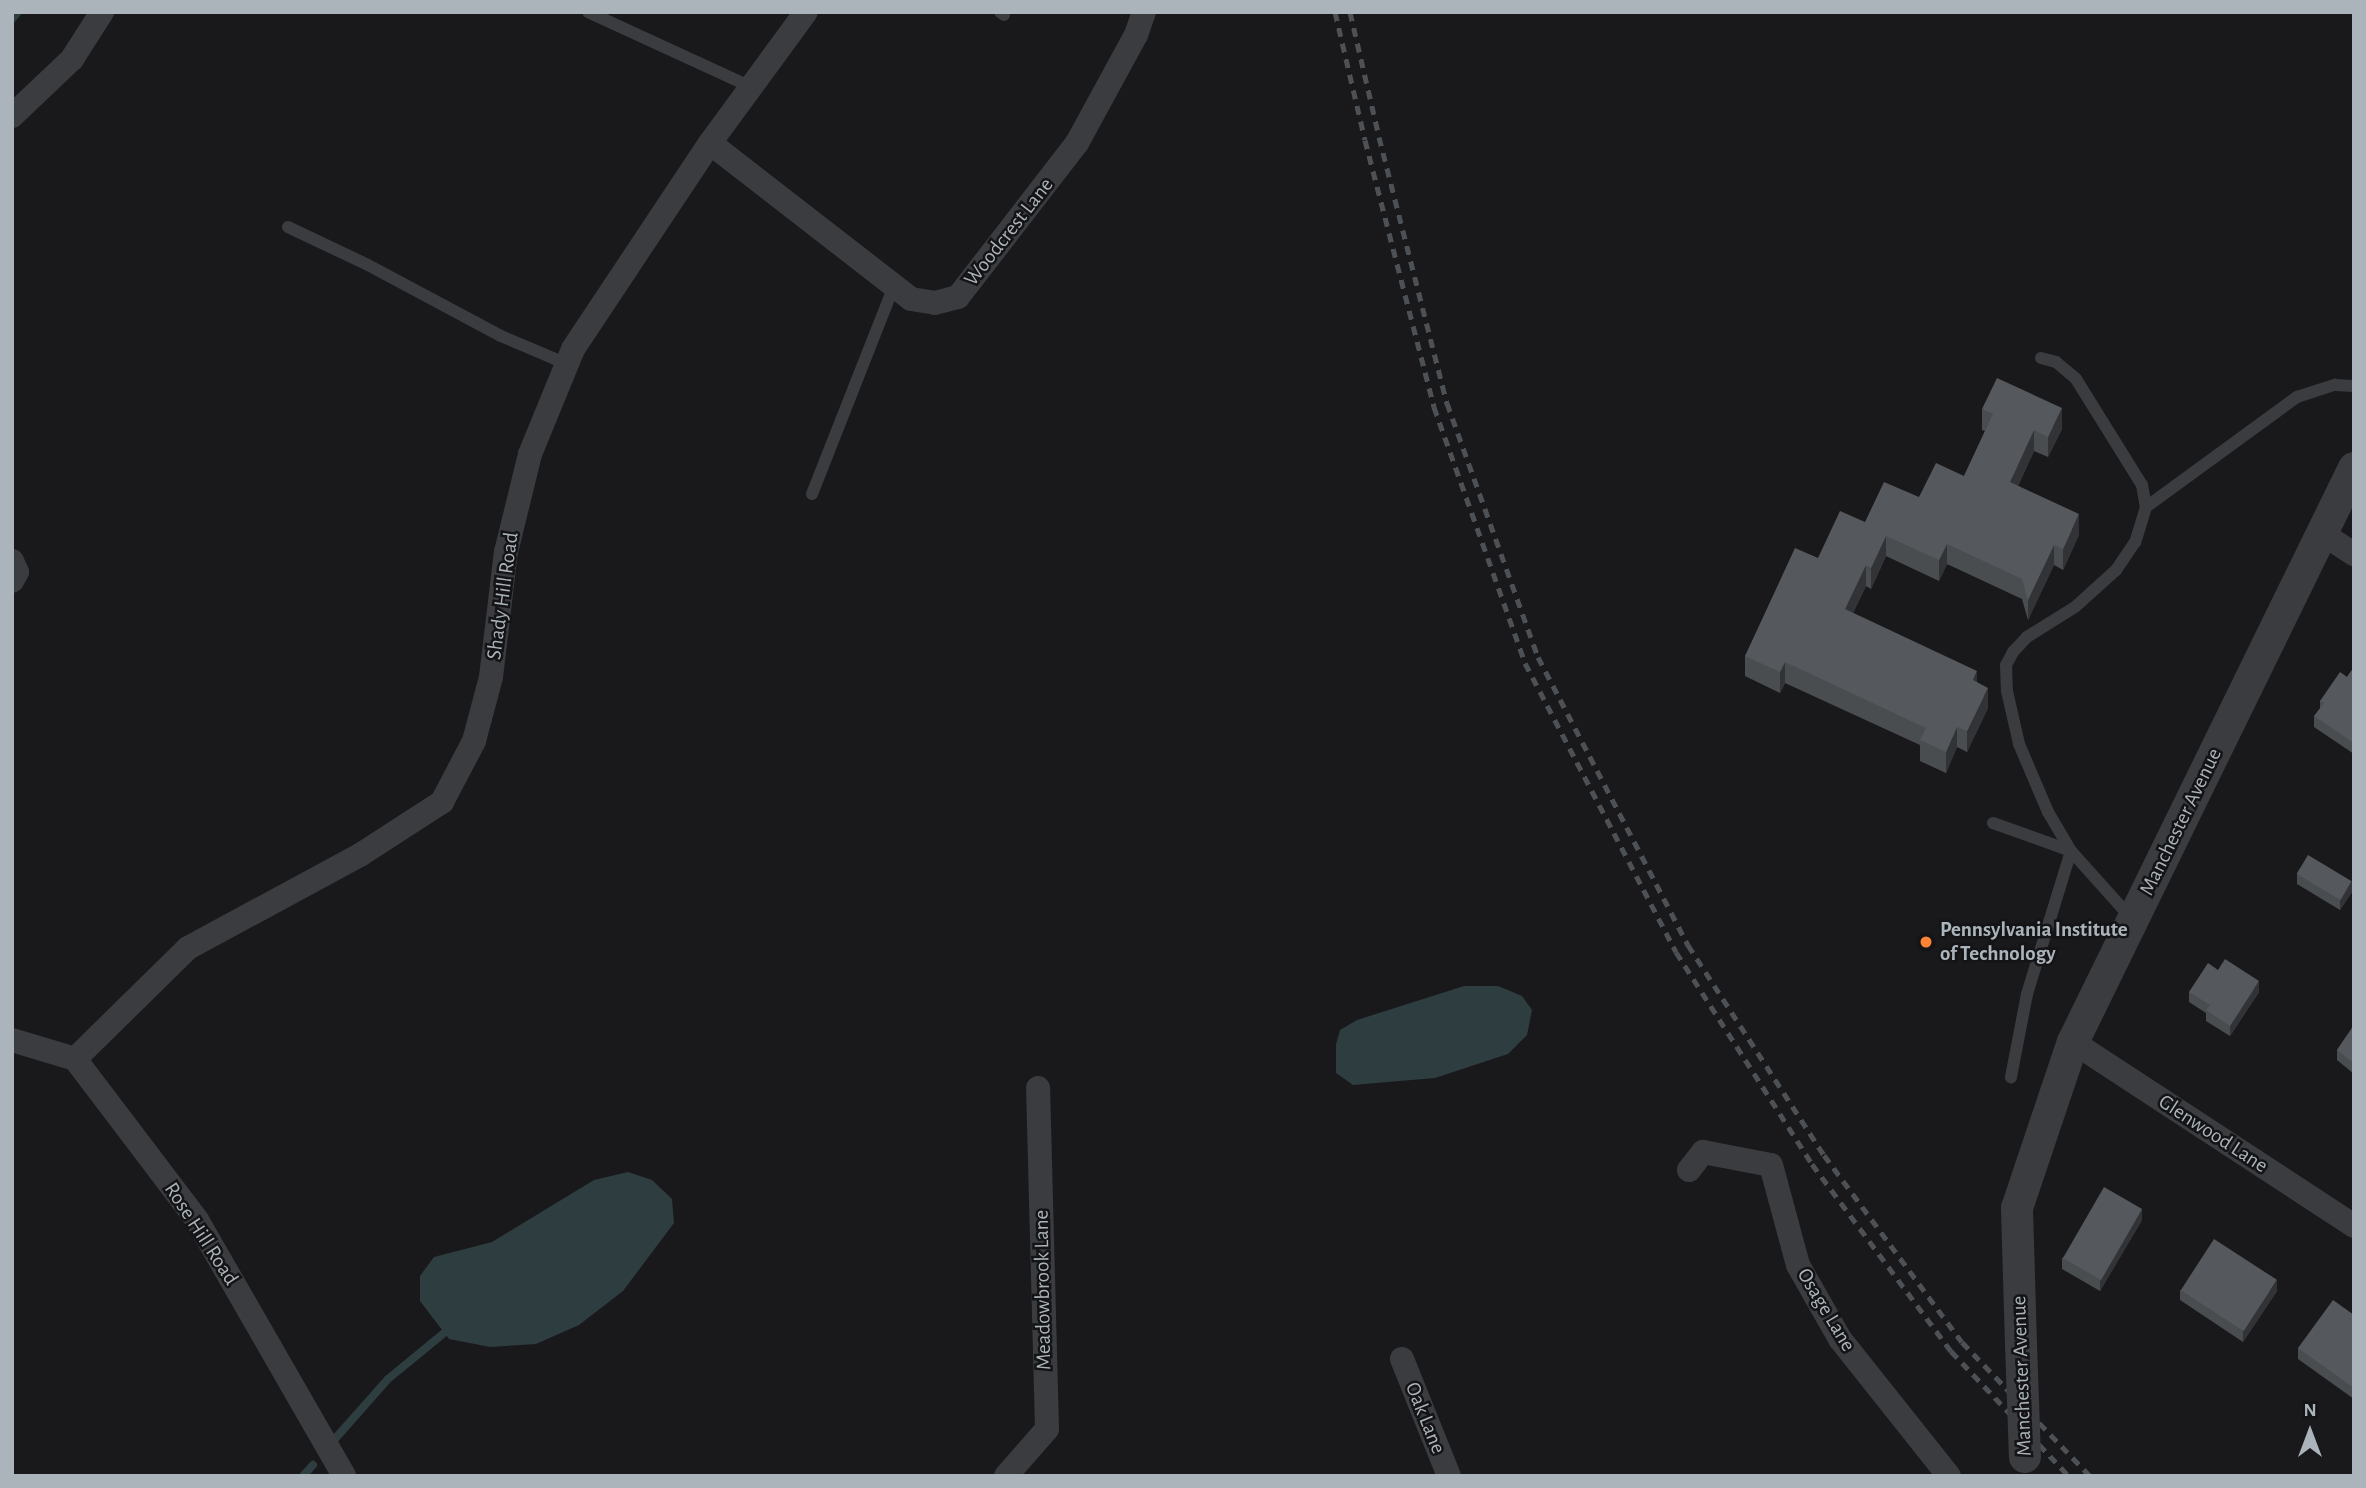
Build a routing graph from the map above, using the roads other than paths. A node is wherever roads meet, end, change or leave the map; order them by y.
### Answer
1 (102, 12) edge
2 (588, 12) edge
3 (806, 12) edge
4 (1144, 12) edge
5 (751, 88) junction
6 (12, 116) edge
7 (710, 143) junction
8 (288, 227) dead end
9 (894, 286) junction
10 (2041, 358) dead end
11 (567, 364) junction
12 (2354, 386) edge
13 (2354, 468) edge
14 (812, 494) dead end
15 (2146, 507) junction
16 (2323, 534) junction
17 (2354, 554) edge
18 (12, 561) edge
19 (12, 581) edge
20 (1993, 823) dead end
21 (2071, 851) junction
22 (2133, 920) junction
23 (12, 1040) edge
24 (2073, 1042) junction
25 (75, 1059) junction
26 (2011, 1076) dead end
27 (1038, 1088) dead end
28 (1689, 1170) dead end
29 (2354, 1226) edge
30 (1402, 1359) dead end
31 (2025, 1466) edge
32 (344, 1476) edge
33 (1006, 1476) edge
34 (1449, 1476) edge
35 (1949, 1476) edge

1 - 6 street
2 - 5 lane
3 - 5 street, Shady Hill Road
4 - 9 street, Woodcrest Lane
5 - 7 street, Shady Hill Road
7 - 9 street, Woodcrest Lane
7 - 11 street, Shady Hill Road
8 - 11 lane
9 - 14 lane
10 - 15 lane
11 - 25 street, Shady Hill Road
12 - 15 lane
13 - 16 street, Manchester Avenue
15 - 21 lane
16 - 17 street
16 - 22 street, Manchester Avenue
18 - 19 street
20 - 21 lane
21 - 22 lane
21 - 26 lane
22 - 24 street, Manchester Avenue
23 - 25 street
24 - 29 street, Glenwood Lane
24 - 31 street, Manchester Avenue, bridge
25 - 32 street, Rose Hill Road
27 - 33 street, Meadowbrook Lane
28 - 35 street, Osage Lane
30 - 34 street, Oak Lane

